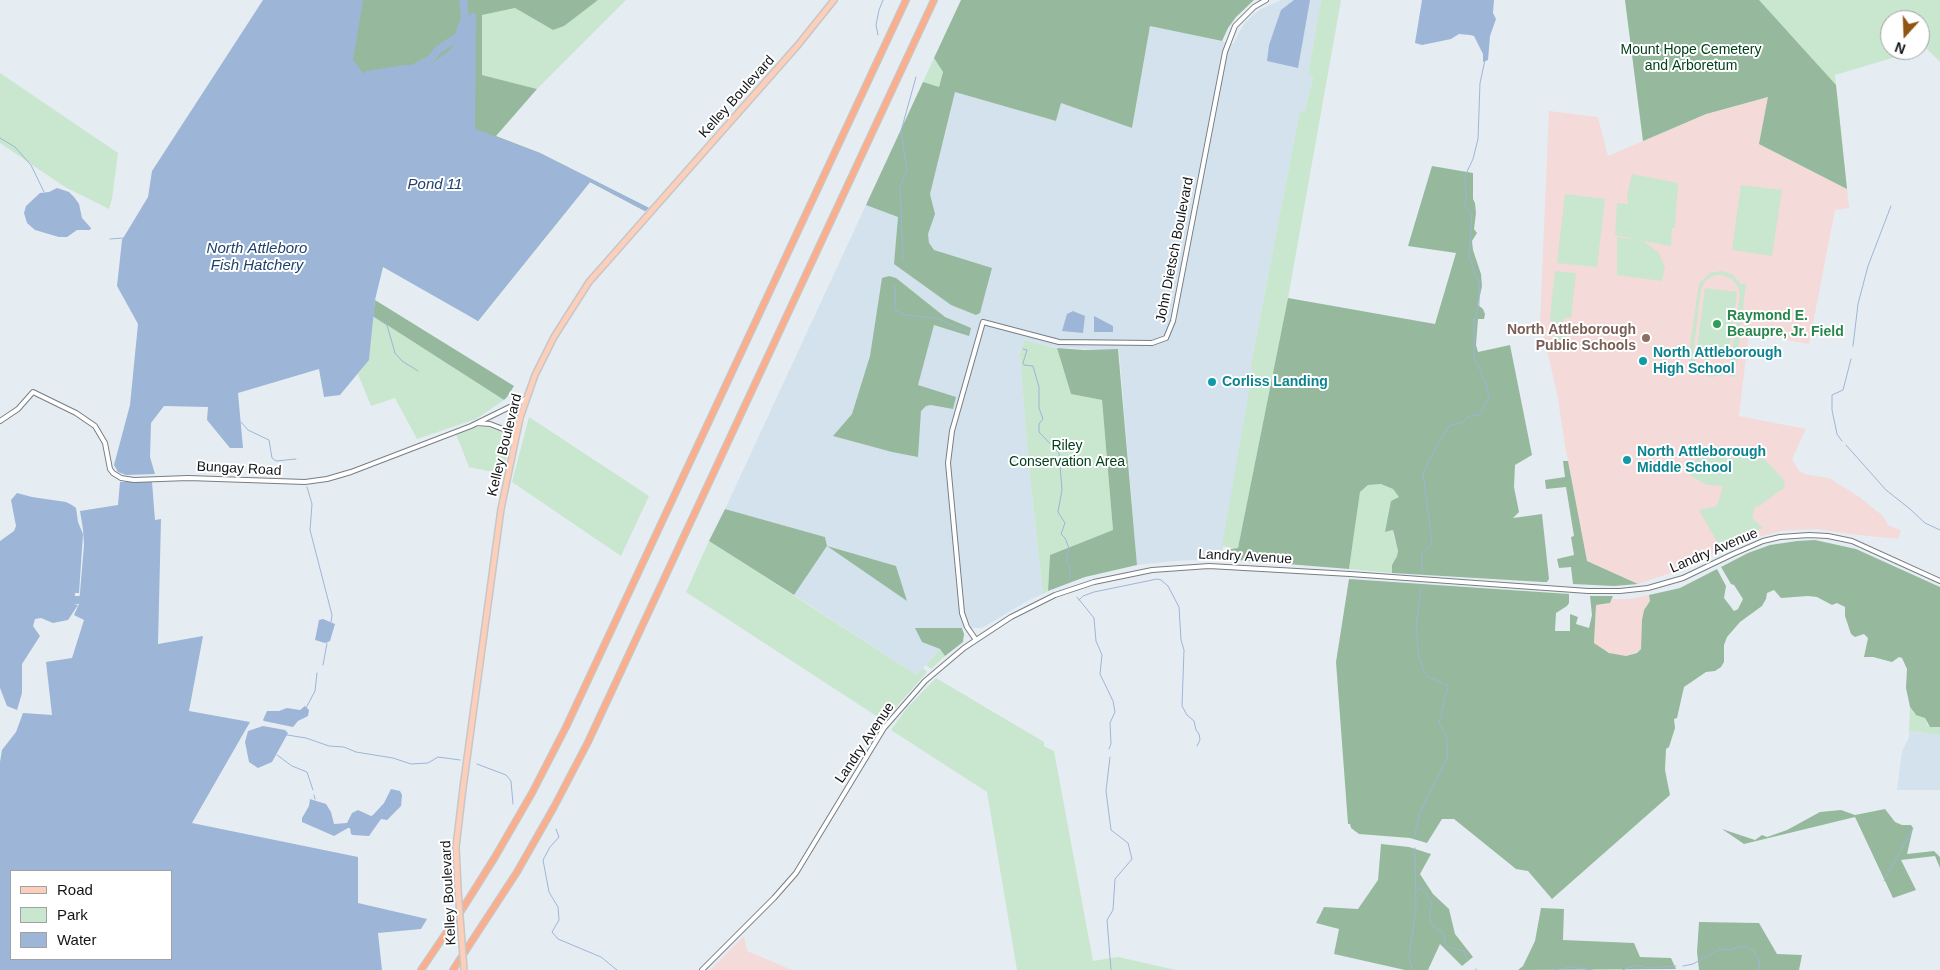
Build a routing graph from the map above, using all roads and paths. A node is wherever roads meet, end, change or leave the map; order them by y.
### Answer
1 (834, 0) edge
2 (906, 0) edge
3 (934, 0) edge
4 (1266, 0) edge
5 (526, 399) junction
6 (0, 421) edge
7 (477, 423) junction
8 (514, 444) junction
9 (1940, 581) edge
10 (976, 640) junction
11 (422, 970) edge
12 (453, 970) edge
13 (464, 970) edge
14 (702, 970) edge

1 - 5 main road, Kelley Boulevard
2 - 11 highway
3 - 12 highway
4 - 10 street, John Dietsch Boulevard
5 - 7 street, Bungay Road
5 - 8 main road, Kelley Boulevard
6 - 7 street, Bungay Road
7 - 8 street
8 - 13 main road, Kelley Boulevard, bridge
9 - 10 street, Landry Avenue
10 - 14 street, Landry Avenue

